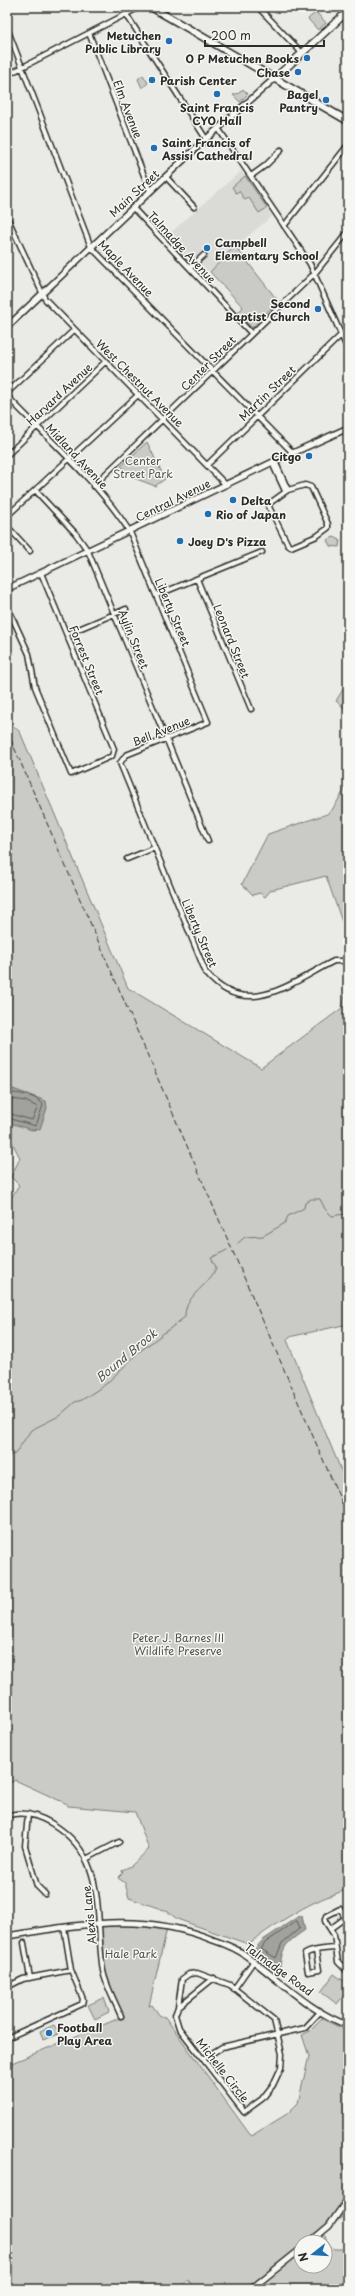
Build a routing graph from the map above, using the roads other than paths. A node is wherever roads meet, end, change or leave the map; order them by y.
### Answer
1 (140, 7) edge
2 (150, 7) edge
3 (258, 7) edge
4 (348, 11) edge
5 (126, 14) junction
6 (7, 28) edge
7 (89, 33) junction
8 (302, 53) junction
9 (23, 67) junction
10 (7, 75) edge
11 (274, 79) junction
12 (348, 121) edge
13 (218, 128) junction
14 (206, 139) junction
15 (348, 145) edge
16 (281, 150) dead end
17 (251, 176) junction
18 (166, 177) junction
19 (150, 191) junction
20 (194, 207) dead end
21 (133, 208) junction
22 (7, 217) edge
23 (284, 226) junction
24 (348, 232) edge
25 (91, 247) junction
26 (204, 254) dead end
27 (190, 268) junction
28 (315, 273) junction
29 (42, 294) junction
30 (7, 327) edge
31 (74, 330) junction
32 (251, 333) junction
33 (341, 335) junction
34 (348, 350) edge
35 (105, 362) junction
36 (213, 370) junction
37 (7, 394) edge
38 (139, 394) junction
39 (257, 415) junction
40 (164, 419) junction
41 (37, 427) junction
42 (348, 428) edge
43 (293, 453) junction
44 (7, 455) edge
45 (68, 459) junction
46 (273, 462) junction
47 (207, 465) junction
48 (226, 485) junction
49 (93, 486) junction
50 (35, 490) junction
51 (287, 490) junction
52 (7, 516) edge
53 (7, 526) edge
54 (130, 532) junction
55 (30, 551) dead end
56 (88, 551) junction
57 (262, 552) dead end
58 (41, 573) junction
59 (197, 580) junction
60 (7, 589) edge
61 (157, 595) junction
62 (7, 606) edge
63 (126, 609) dead end
64 (9, 614) edge
65 (114, 614) junction
66 (67, 634) junction
67 (251, 709) dead end
68 (208, 722) joint
69 (165, 736) junction
70 (121, 760) joint
71 (208, 841) dead end
72 (154, 848) junction
73 (127, 859) dead end
74 (343, 961) dead end
75 (28, 1814) junction
76 (7, 1816) edge
77 (119, 1842) dead end
78 (86, 1859) junction
79 (45, 1894) dead end
80 (99, 1922) junction
81 (64, 1927) junction
82 (330, 1929) junction
83 (7, 1936) edge
84 (24, 1943) dead end
85 (334, 1948) junction
86 (316, 1951) junction
87 (253, 1962) junction
88 (71, 1970) junction
89 (348, 1972) edge
90 (30, 1978) junction
91 (214, 1978) junction
92 (7, 1986) edge
93 (234, 1989) junction
94 (178, 2007) junction
95 (320, 2012) junction
96 (121, 2016) dead end
97 (348, 2025) edge
98 (279, 2035) junction
99 (7, 2038) edge
100 (203, 2059) junction
101 (348, 2199) edge
102 (320, 2234) edge
103 (293, 2255) edge
104 (251, 2289) edge

1 - 5 street
2 - 11 main road
3 - 8 street
4 - 8 main road, Main Street
5 - 7 street
5 - 14 street
6 - 9 street, Maple Avenue
7 - 9 street
7 - 19 street, Elm Avenue
8 - 11 main road, Main Street
9 - 10 street
9 - 25 street, Maple Avenue
11 - 12 main road
11 - 13 street, Main Street
13 - 14 street, Main Street
13 - 17 street
14 - 18 street, Main Street
15 - 23 street
16 - 17 street
17 - 23 street
18 - 19 street, Main Street
18 - 20 street
19 - 21 street, Main Street
21 - 25 street, Main Street
21 - 27 street, Talmadge Avenue
22 - 29 street, West Chestnut Avenue
23 - 28 street
24 - 28 street, Center Street
25 - 29 street, Main Street
25 - 36 street, Maple Avenue
26 - 27 street
27 - 32 street, Talmadge Avenue
28 - 32 street, Center Street
28 - 33 street
29 - 30 street, Main Street
29 - 31 street, West Chestnut Avenue
31 - 35 street, West Chestnut Avenue
31 - 37 street
32 - 36 street, Center Street
33 - 34 street
33 - 39 street, Martin Street
35 - 38 street, West Chestnut Avenue
35 - 41 street, Harvard Avenue
36 - 39 street, Maple Avenue
36 - 40 street, Center Street
37 - 41 street, Midland Avenue
38 - 40 street, West Chestnut Avenue
38 - 45 street
39 - 43 street, Maple Avenue
39 - 47 street, Martin Street
40 - 47 street, West Chestnut Avenue
40 - 49 street, Center Street
41 - 44 street, Harvard Avenue
41 - 45 street, Midland Avenue
42 - 43 street, Central Avenue
43 - 46 street, Central Avenue
45 - 49 street, Midland Avenue
45 - 50 street
46 - 48 street, Central Avenue
46 - 51 street
47 - 48 street, West Chestnut Avenue
48 - 54 street, Central Avenue
49 - 54 street, Midland Avenue
50 - 52 street
50 - 56 street, Aylin Street
51 - 51 street
53 - 55 street
54 - 56 street, Central Avenue
54 - 61 street, Liberty Street
56 - 58 street, Central Avenue
56 - 65 street, Aylin Street
57 - 59 street
58 - 60 street, Central Avenue
58 - 66 street, Forrest Street
59 - 61 street
59 - 67 street, Leonard Street
61 - 68 street, Liberty Street
62 - 64 street
63 - 65 street
64 - 66 street, Forrest Street
65 - 66 street
65 - 69 street, Aylin Street
68 - 69 street, Bell Avenue
69 - 70 street, Bell Avenue
69 - 71 street, Aylin Street
70 - 72 street, Liberty Street
72 - 73 street
72 - 74 street, Liberty Street
75 - 76 street, Alexis Lane
75 - 78 street, Alexis Lane
75 - 79 street
77 - 78 street
78 - 80 street, Alexis Lane
80 - 81 street, Talmadge Road
80 - 87 street, Talmadge Road
80 - 96 street, Alexis Lane
81 - 83 street, Talmadge Road
81 - 88 street
82 - 82 street
82 - 85 street
84 - 90 street
85 - 86 street
85 - 89 street
86 - 86 street
87 - 93 street
87 - 95 street, Talmadge Road
88 - 90 street
88 - 99 street
90 - 92 street
91 - 93 street, Michelle Circle
91 - 94 street
91 - 94 street, Michelle Circle
93 - 98 street, Michelle Circle
94 - 100 street, Michelle Circle
95 - 97 street, Talmadge Road
95 - 98 street
98 - 100 street
98 - 100 street, Michelle Circle
101 - 102 street
103 - 104 street

